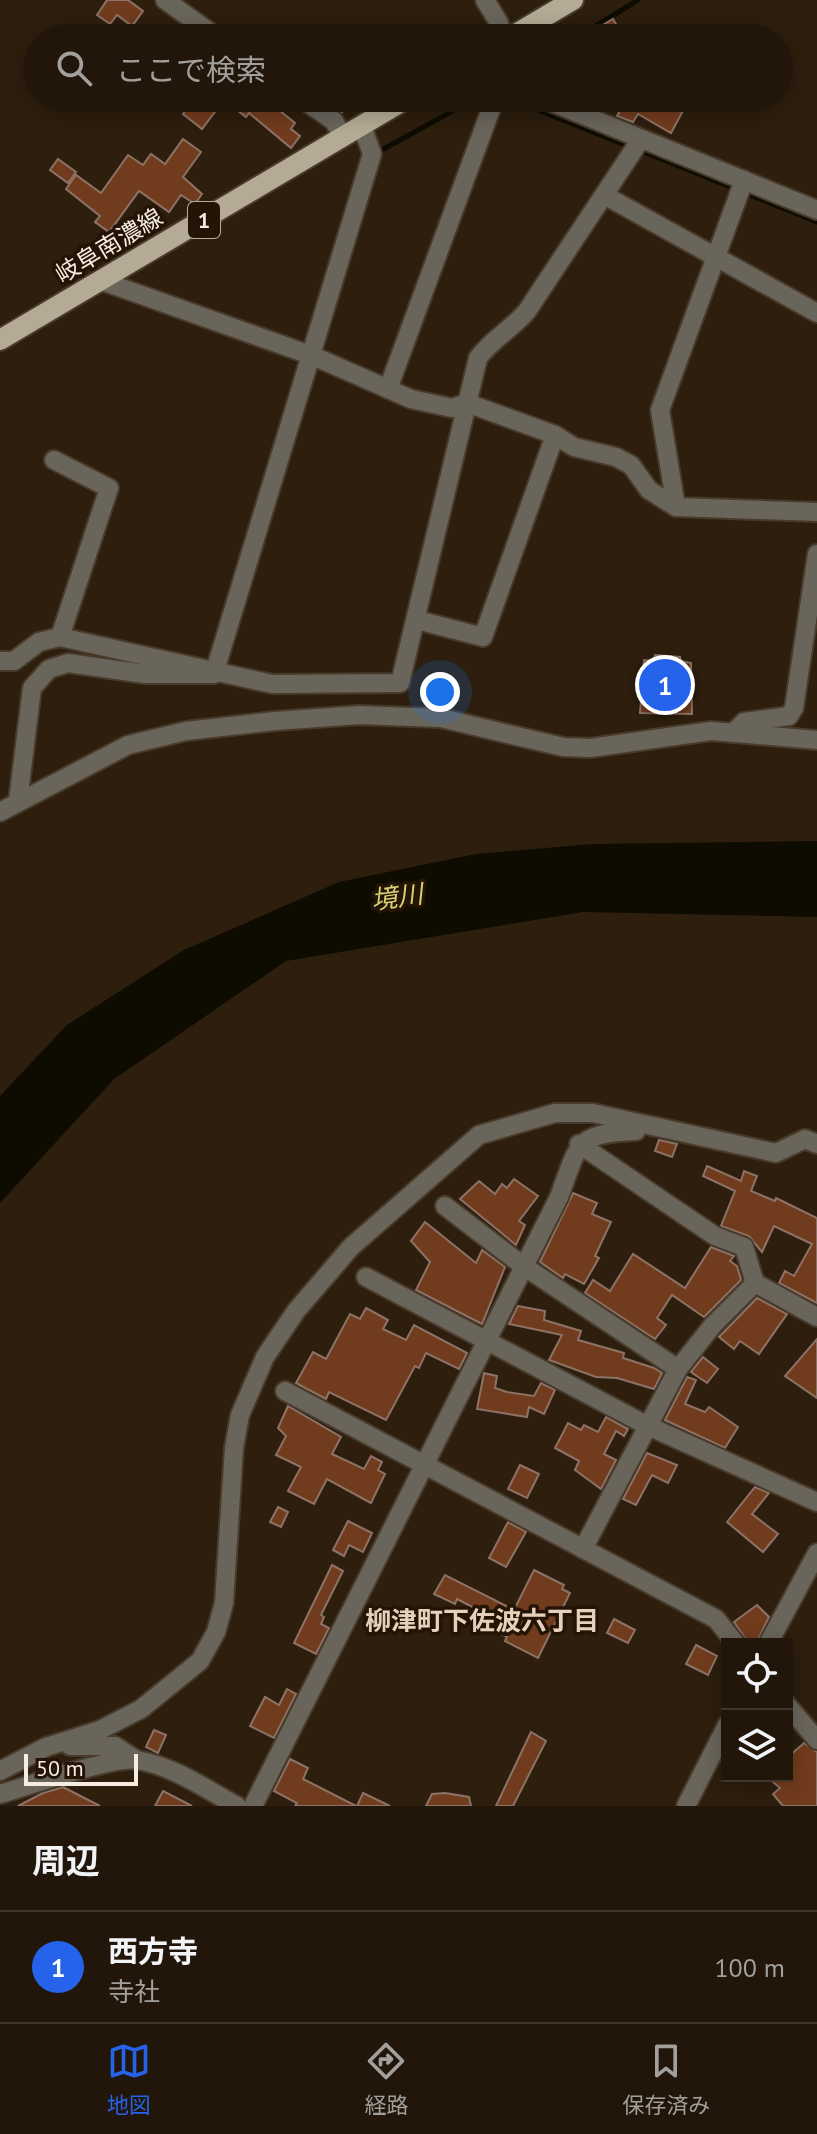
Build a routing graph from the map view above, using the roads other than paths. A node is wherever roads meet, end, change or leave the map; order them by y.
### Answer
1 (165, 0) edge
2 (485, 0) edge
3 (573, 0) edge
4 (198, 24) edge
5 (499, 24) edge
6 (533, 24) edge
7 (321, 112) edge
8 (385, 112) edge
9 (489, 112) edge
10 (575, 112) edge
11 (362, 126) junction
12 (343, 137) junction
13 (641, 139) junction
14 (744, 180) junction
15 (604, 195) junction
16 (817, 210) edge
17 (714, 255) junction
18 (102, 281) junction
19 (817, 313) edge
20 (0, 340) edge
21 (313, 356) junction
22 (388, 389) junction
23 (467, 403) junction
24 (555, 435) junction
25 (54, 460) dead end
26 (676, 507) junction
27 (817, 512) edge
28 (817, 554) edge
29 (417, 620) junction
30 (60, 637) junction
31 (0, 661) edge
32 (214, 674) junction
33 (733, 733) junction
34 (817, 740) edge
35 (18, 801) junction
36 (0, 812) edge
37 (659, 1130) junction
38 (579, 1144) junction
39 (817, 1144) edge
40 (445, 1206) dead end
41 (522, 1265) junction
42 (366, 1277) dead end
43 (755, 1283) junction
44 (817, 1317) edge
45 (485, 1339) junction
46 (678, 1369) junction
47 (285, 1391) dead end
48 (648, 1426) junction
49 (424, 1465) junction
50 (817, 1502) edge
51 (583, 1549) junction
52 (817, 1553) edge
53 (731, 1638) edge
54 (771, 1638) edge
55 (791, 1710) edge
56 (721, 1737) edge
57 (817, 1740) edge
58 (46, 1747) junction
59 (0, 1757) edge
60 (135, 1759) junction
61 (0, 1771) edge
62 (0, 1794) edge
63 (237, 1806) edge
64 (253, 1806) edge
65 (686, 1806) edge

1 - 4 street
2 - 5 street
3 - 6 main road
7 - 12 street
8 - 11 main road, 岐阜南濃線 / 1
9 - 22 street
10 - 13 street
11 - 12 main road, 岐阜南濃線 / 1
11 - 21 street
12 - 18 main road, 岐阜南濃線 / 1
13 - 14 street
13 - 15 street
14 - 16 street
14 - 17 street
15 - 17 street
15 - 23 street
17 - 19 street
17 - 26 street
18 - 20 main road, 岐阜南濃線 / 1
18 - 21 street
21 - 22 street
21 - 32 street
22 - 23 street
23 - 24 street
23 - 29 street
24 - 26 street
24 - 29 street
25 - 30 street
26 - 27 street
28 - 33 street
29 - 32 street
30 - 31 street
30 - 32 street
32 - 35 street
33 - 34 street
33 - 35 street
35 - 36 street
37 - 38 street
37 - 39 street
37 - 58 street
38 - 41 street
38 - 43 street
40 - 41 street
41 - 45 street
41 - 46 street
42 - 45 street
43 - 44 street
43 - 46 street
45 - 48 street
45 - 49 street
46 - 48 street
47 - 49 street
48 - 50 street
48 - 51 street
49 - 51 street
49 - 64 street
51 - 53 street
52 - 54 street
55 - 57 street
56 - 65 street
58 - 59 street
58 - 60 street
58 - 61 street
60 - 62 street
60 - 63 street

